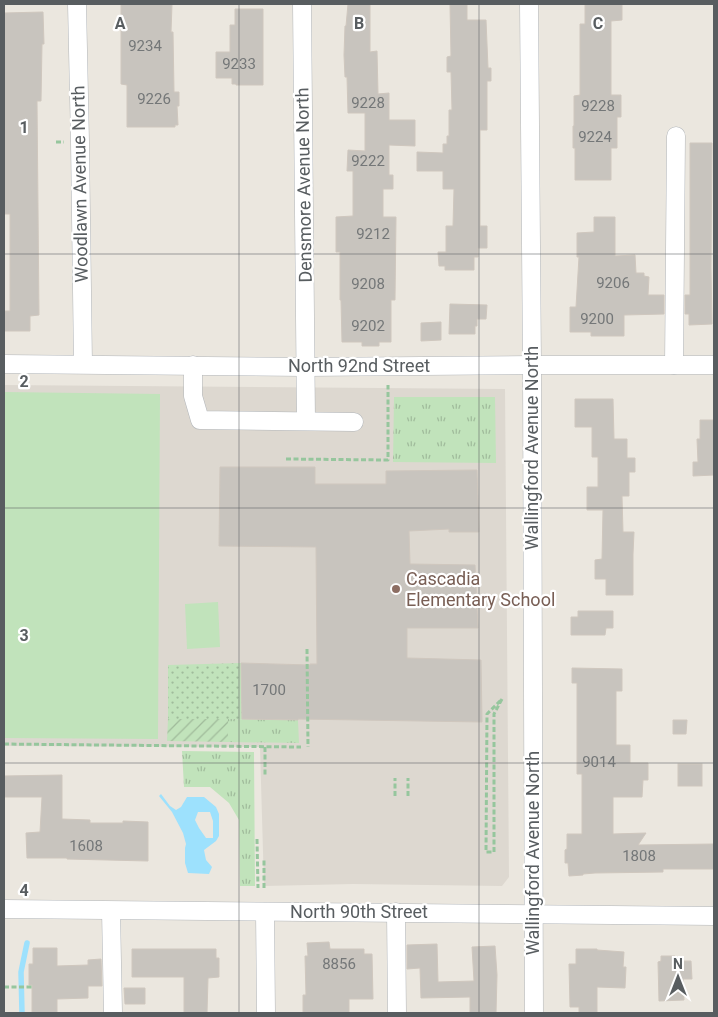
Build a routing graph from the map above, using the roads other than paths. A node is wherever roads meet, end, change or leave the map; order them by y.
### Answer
1 (77, 4) edge
2 (302, 4) edge
3 (529, 4) edge
4 (676, 136) dead end
5 (4, 364) edge
6 (83, 364) junction
7 (193, 365) junction
8 (532, 365) junction
9 (674, 365) junction
10 (714, 365) edge
11 (305, 367) junction
12 (298, 421) junction
13 (354, 422) dead end
14 (4, 910) edge
15 (111, 911) junction
16 (265, 912) junction
17 (396, 912) junction
18 (534, 913) junction
19 (714, 916) edge
20 (113, 1013) edge
21 (266, 1013) edge
22 (397, 1013) edge
23 (534, 1013) edge

1 - 6 street, Woodlawn Avenue North
2 - 11 street, Densmore Avenue North
3 - 8 street, Wallingford Avenue North
4 - 9 street
5 - 6 street, North 92nd Street
6 - 7 street, North 92nd Street
7 - 11 street, North 92nd Street
7 - 12 street
8 - 9 street, North 92nd Street
8 - 11 street, North 92nd Street
8 - 18 street, Wallingford Avenue North
9 - 10 street, North 92nd Street
11 - 12 street, Densmore Avenue North
12 - 13 street
14 - 15 street, North 90th Street
15 - 16 street, North 90th Street
15 - 20 street
16 - 17 street, North 90th Street
16 - 21 street
17 - 18 street, North 90th Street
17 - 22 street
18 - 19 street, North 90th Street
18 - 23 street, Wallingford Avenue North

